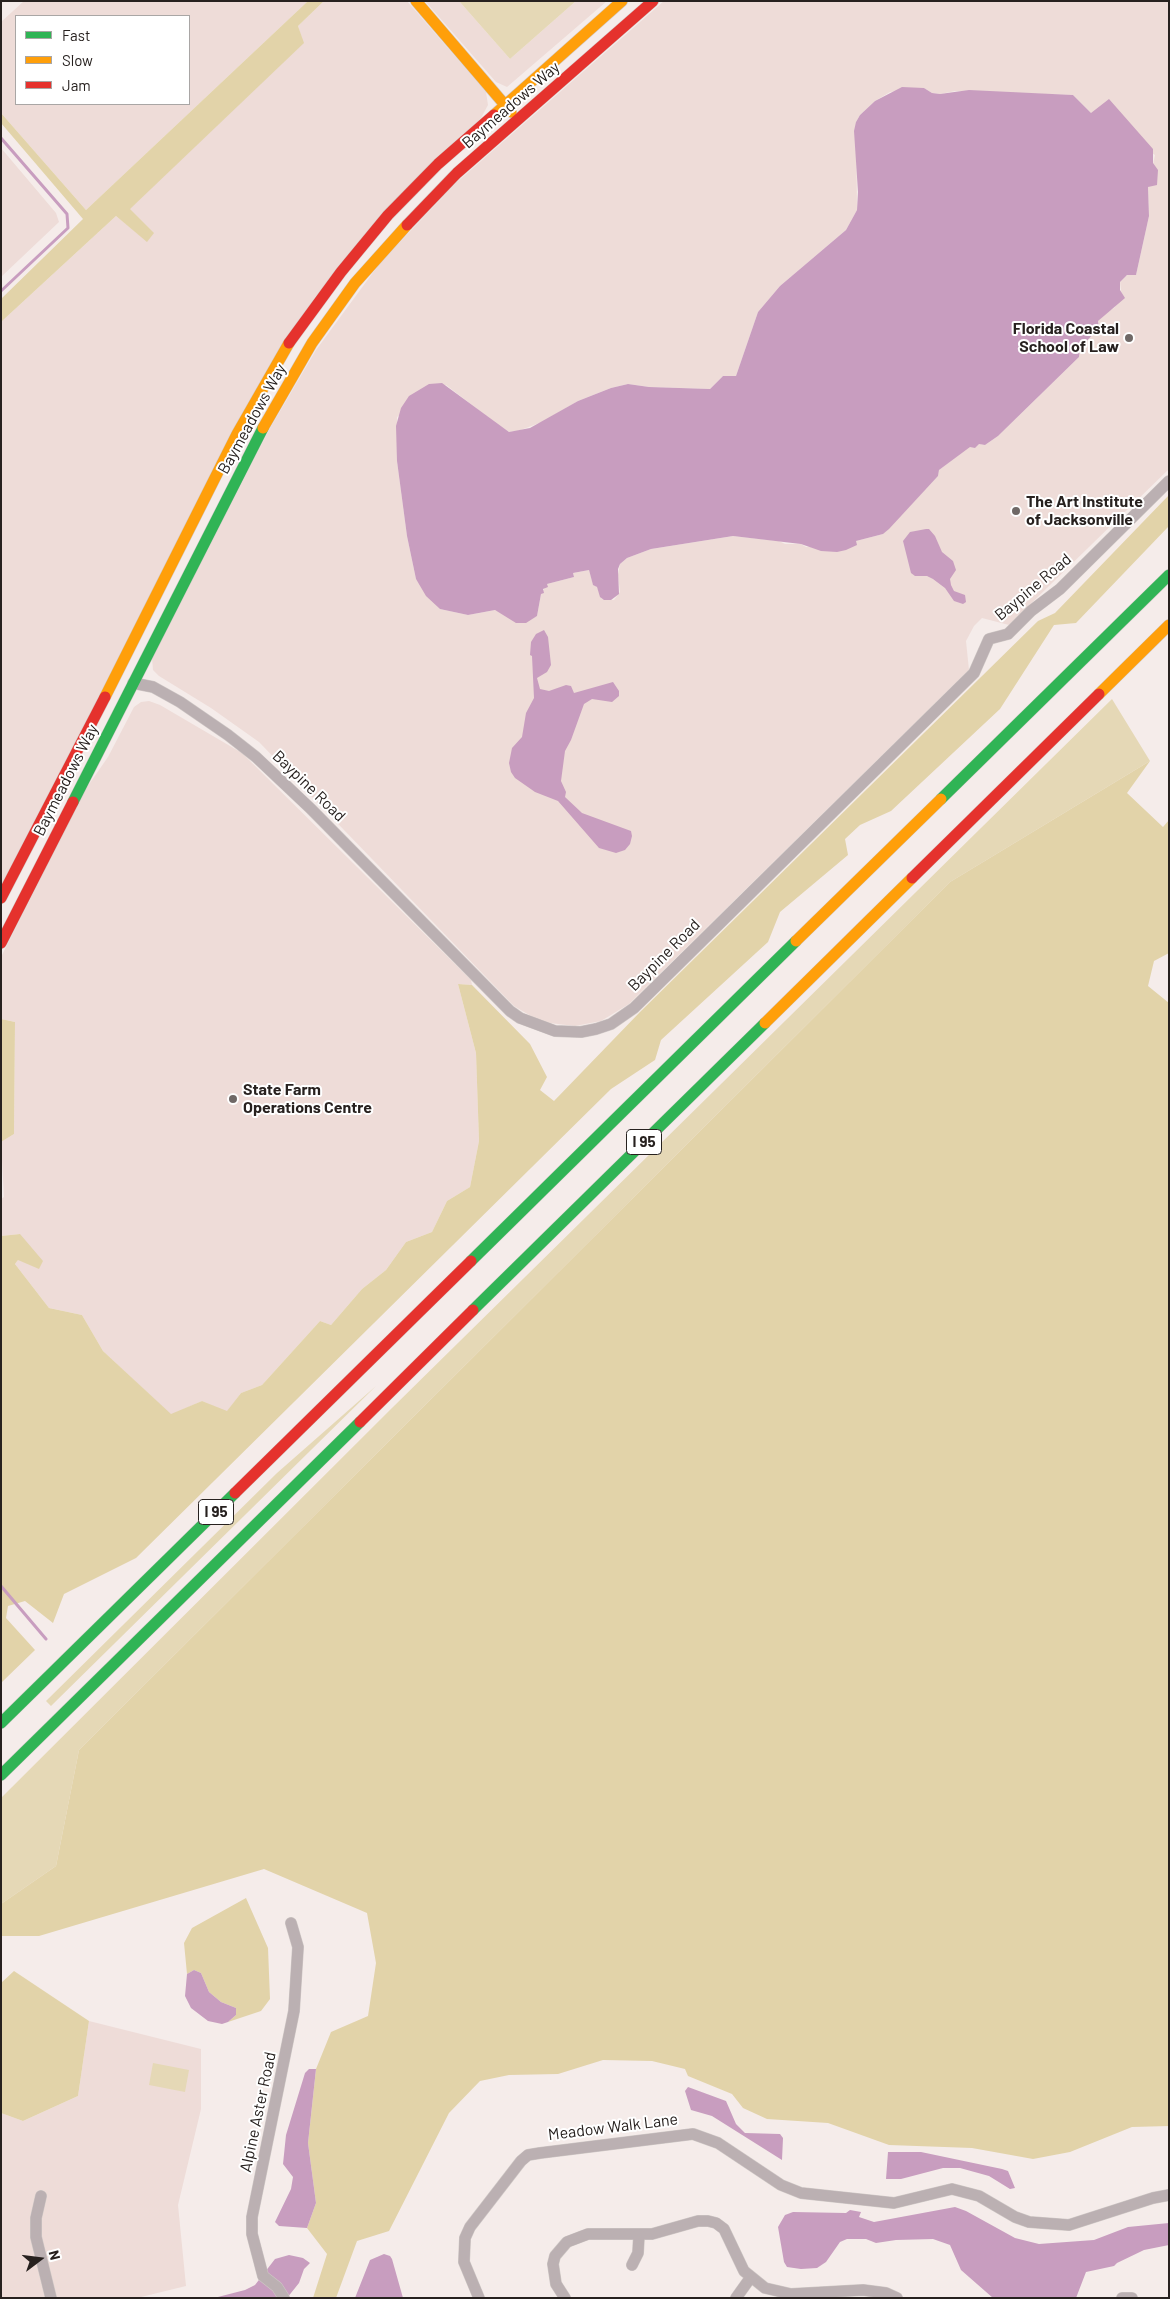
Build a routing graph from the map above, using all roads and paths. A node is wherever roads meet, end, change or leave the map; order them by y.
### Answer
1 (416, 1) edge
2 (622, 1) edge
3 (653, 1) edge
4 (504, 104) junction
5 (518, 120) junction
6 (341, 272) junction
7 (355, 283) junction
8 (1169, 481) edge
9 (1169, 575) edge
10 (1169, 625) edge
11 (133, 683) junction
12 (1, 898) edge
13 (1, 943) edge
14 (27, 1698) junction
15 (1, 1717) edge
16 (1, 1723) edge
17 (1, 1775) edge
18 (292, 1923) dead end
19 (1169, 2195) edge
20 (41, 2196) dead end
21 (639, 2236) junction
22 (632, 2265) dead end
23 (751, 2277) junction
24 (838, 2294) edge
25 (51, 2298) edge
26 (284, 2298) edge
27 (478, 2298) edge
28 (565, 2298) edge
29 (736, 2298) edge
30 (897, 2298) edge
31 (1122, 2298) edge
32 (1132, 2298) edge

1 - 4 main road
2 - 4 main road, Baymeadows Way
3 - 5 main road, Baymeadows Way
4 - 5 main road
4 - 6 main road, Baymeadows Way
5 - 7 main road, Baymeadows Way
6 - 7 main road
6 - 12 main road, Baymeadows Way
7 - 11 main road, Baymeadows Way
8 - 11 street, Baypine Road
9 - 14 main road, I 95
10 - 17 main road, I 95
11 - 13 main road, Baymeadows Way
14 - 15 main road
14 - 16 main road, I 95
18 - 26 street, Alpine Aster Road
19 - 27 street, Meadow Walk Lane
20 - 25 street
21 - 22 street
21 - 23 street
21 - 28 street
23 - 24 street
23 - 29 street
24 - 30 street
31 - 32 street

